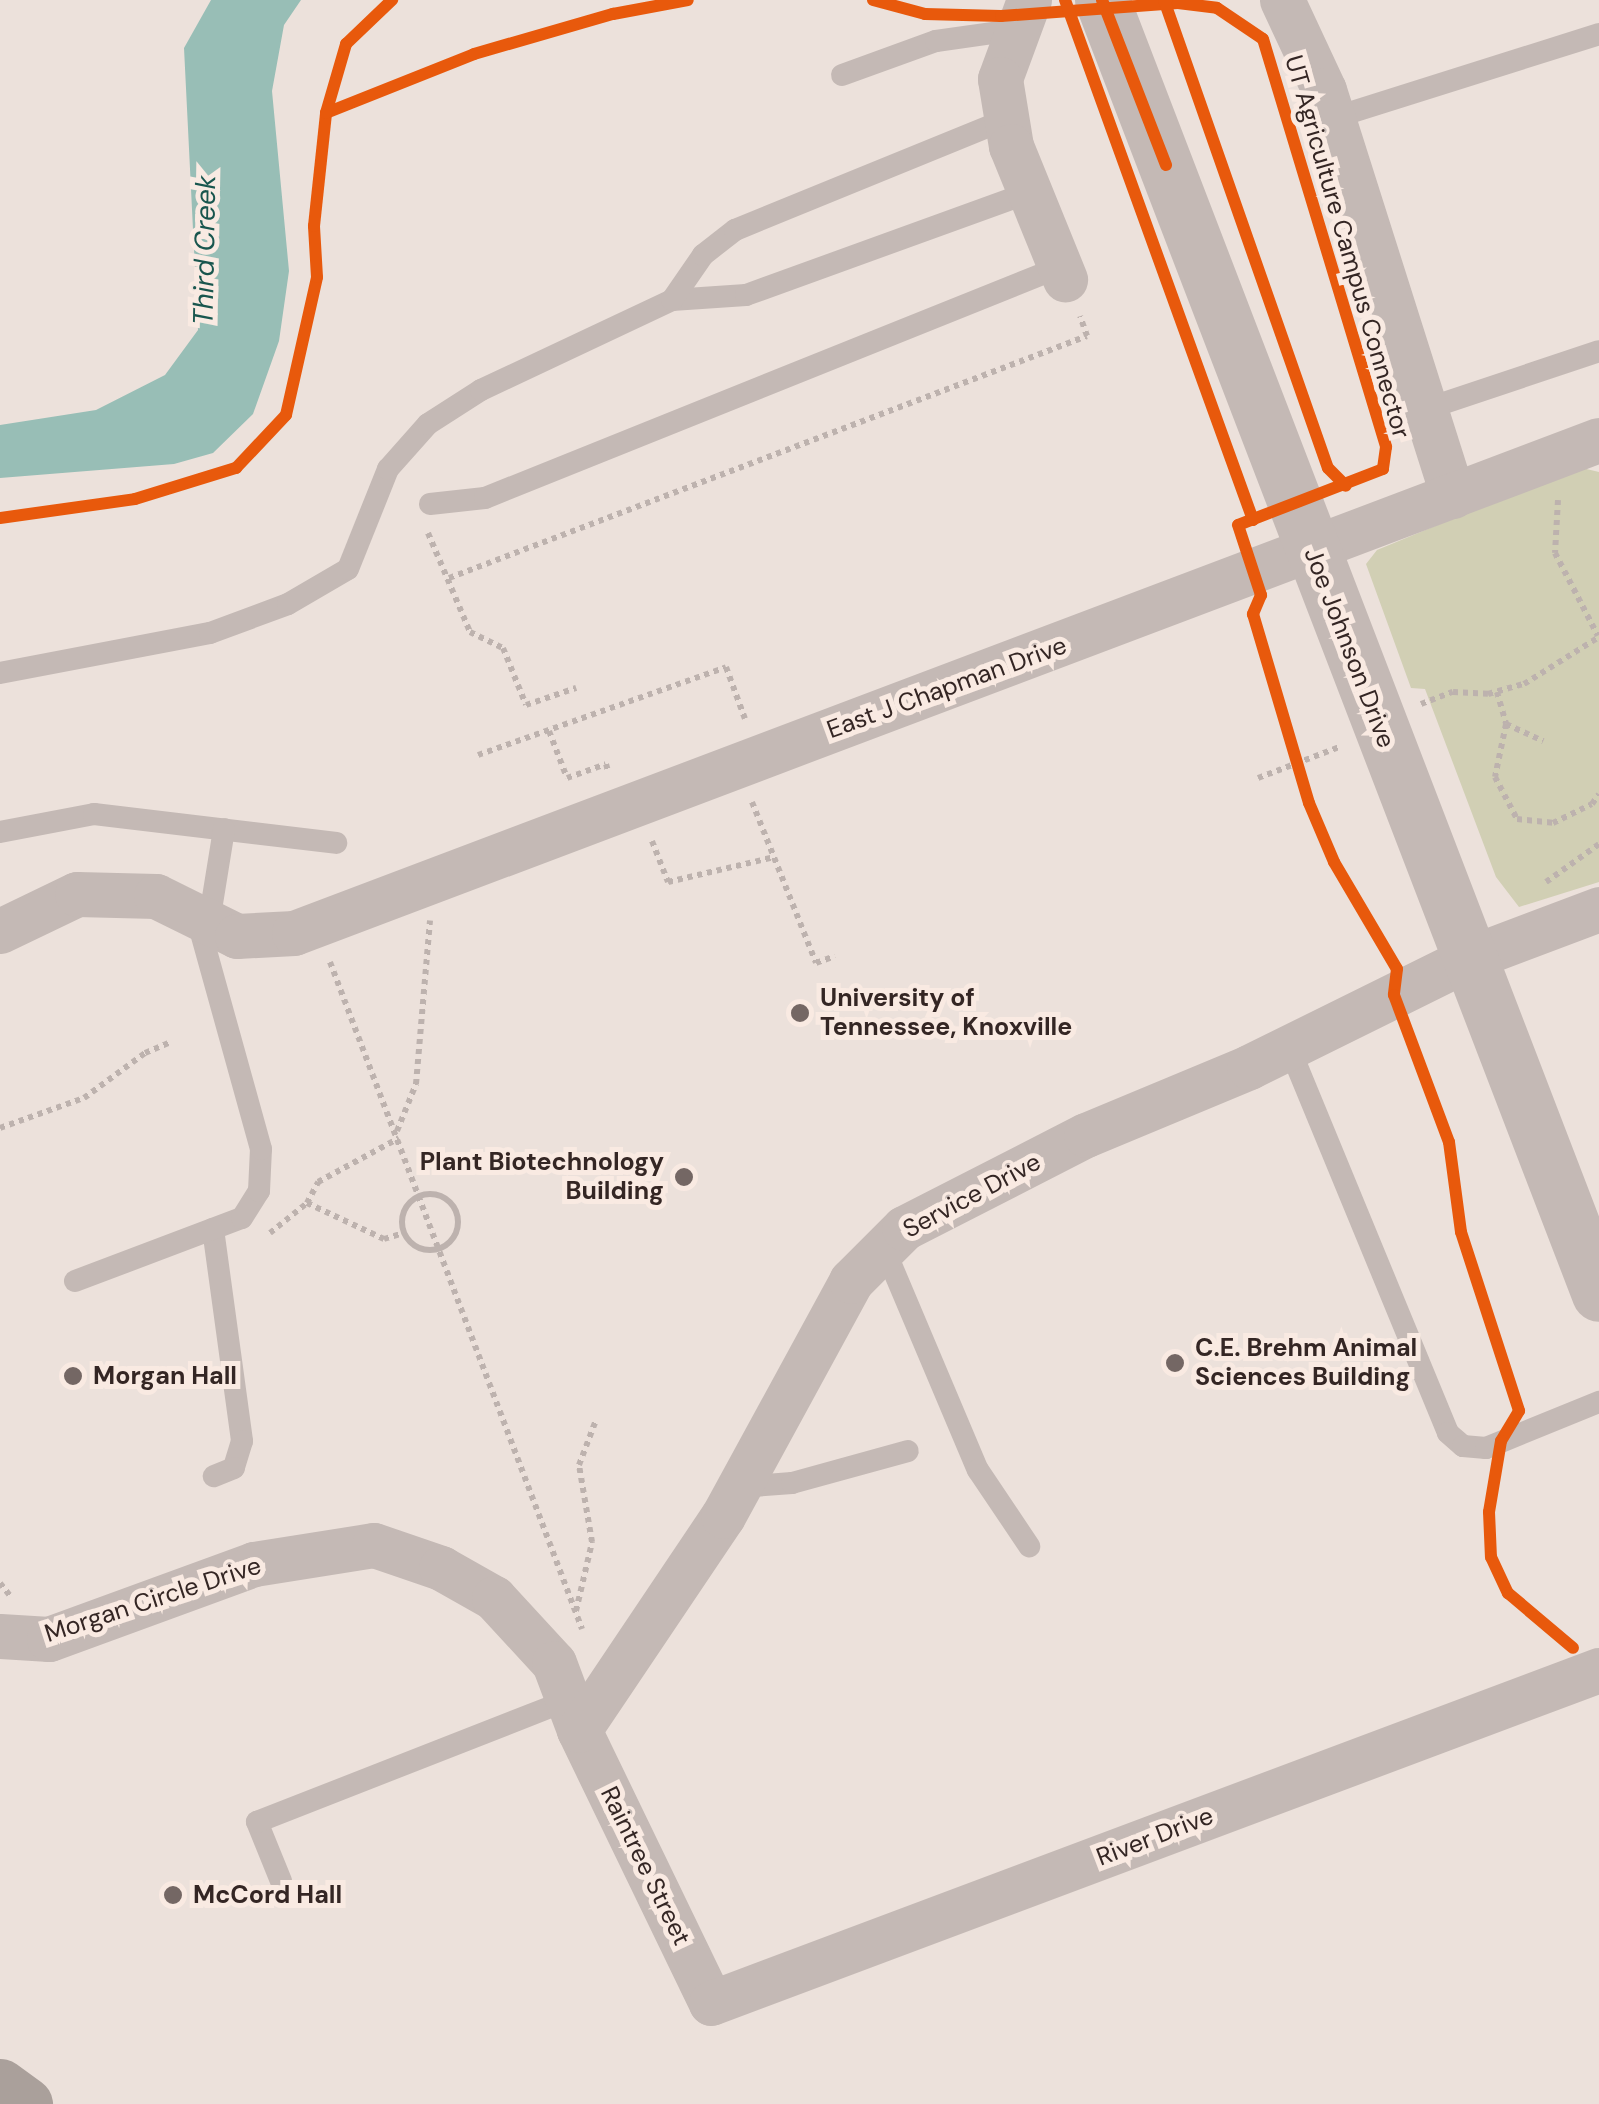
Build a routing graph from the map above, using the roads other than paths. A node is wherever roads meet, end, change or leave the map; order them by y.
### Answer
1 (1102, 0) edge
2 (1282, 0) edge
3 (1025, 14) edge
4 (1599, 34) edge
5 (842, 74) dead end
6 (1333, 118) junction
7 (1007, 119) junction
8 (1030, 192) junction
9 (1063, 273) joint
10 (672, 300) junction
11 (1599, 351) edge
12 (1426, 409) junction
13 (1599, 440) edge
14 (1453, 496) junction
15 (430, 504) road end
16 (1310, 553) junction
17 (0, 673) edge
18 (224, 829) junction
19 (0, 832) edge
20 (336, 843) dead end
21 (1599, 909) edge
22 (203, 919) junction
23 (0, 931) edge
24 (1472, 957) junction
25 (1288, 1047) junction
26 (213, 1229) junction
27 (884, 1248) junction
28 (76, 1282) dead end
29 (1599, 1294) edge
30 (1599, 1402) edge
31 (908, 1451) dead end
32 (214, 1476) dead end
33 (738, 1487) junction
34 (1029, 1546) dead end
35 (0, 1636) edge
36 (1599, 1670) edge
37 (573, 1685) junction
38 (282, 1881) dead end
39 (711, 2003) joint
40 (0, 2086) edge
41 (24, 2104) edge

1 - 16 street, Joe Johnson Drive
2 - 6 street
3 - 5 lane
3 - 7 street
4 - 6 lane
6 - 12 street
7 - 8 street
7 - 10 lane
8 - 9 street
8 - 10 lane
9 - 15 lane
10 - 17 lane
11 - 12 lane
12 - 14 street
13 - 14 street, East J Chapman Drive
14 - 16 street, East J Chapman Drive
16 - 22 street, East J Chapman Drive
16 - 24 street, Joe Johnson Drive
18 - 19 lane
18 - 20 lane
18 - 22 lane
21 - 24 street, Service Drive
22 - 23 street
22 - 26 lane
24 - 25 street, Service Drive
24 - 29 street, Joe Johnson Drive
25 - 27 street, Service Drive
25 - 30 lane
26 - 28 lane
26 - 32 lane
27 - 33 street, Service Drive
27 - 34 lane
31 - 33 lane
33 - 37 street, Service Drive
35 - 37 street, Morgan Circle Drive
36 - 39 street, River Drive
37 - 38 lane
37 - 39 street, Raintree Street
40 - 41 highway

